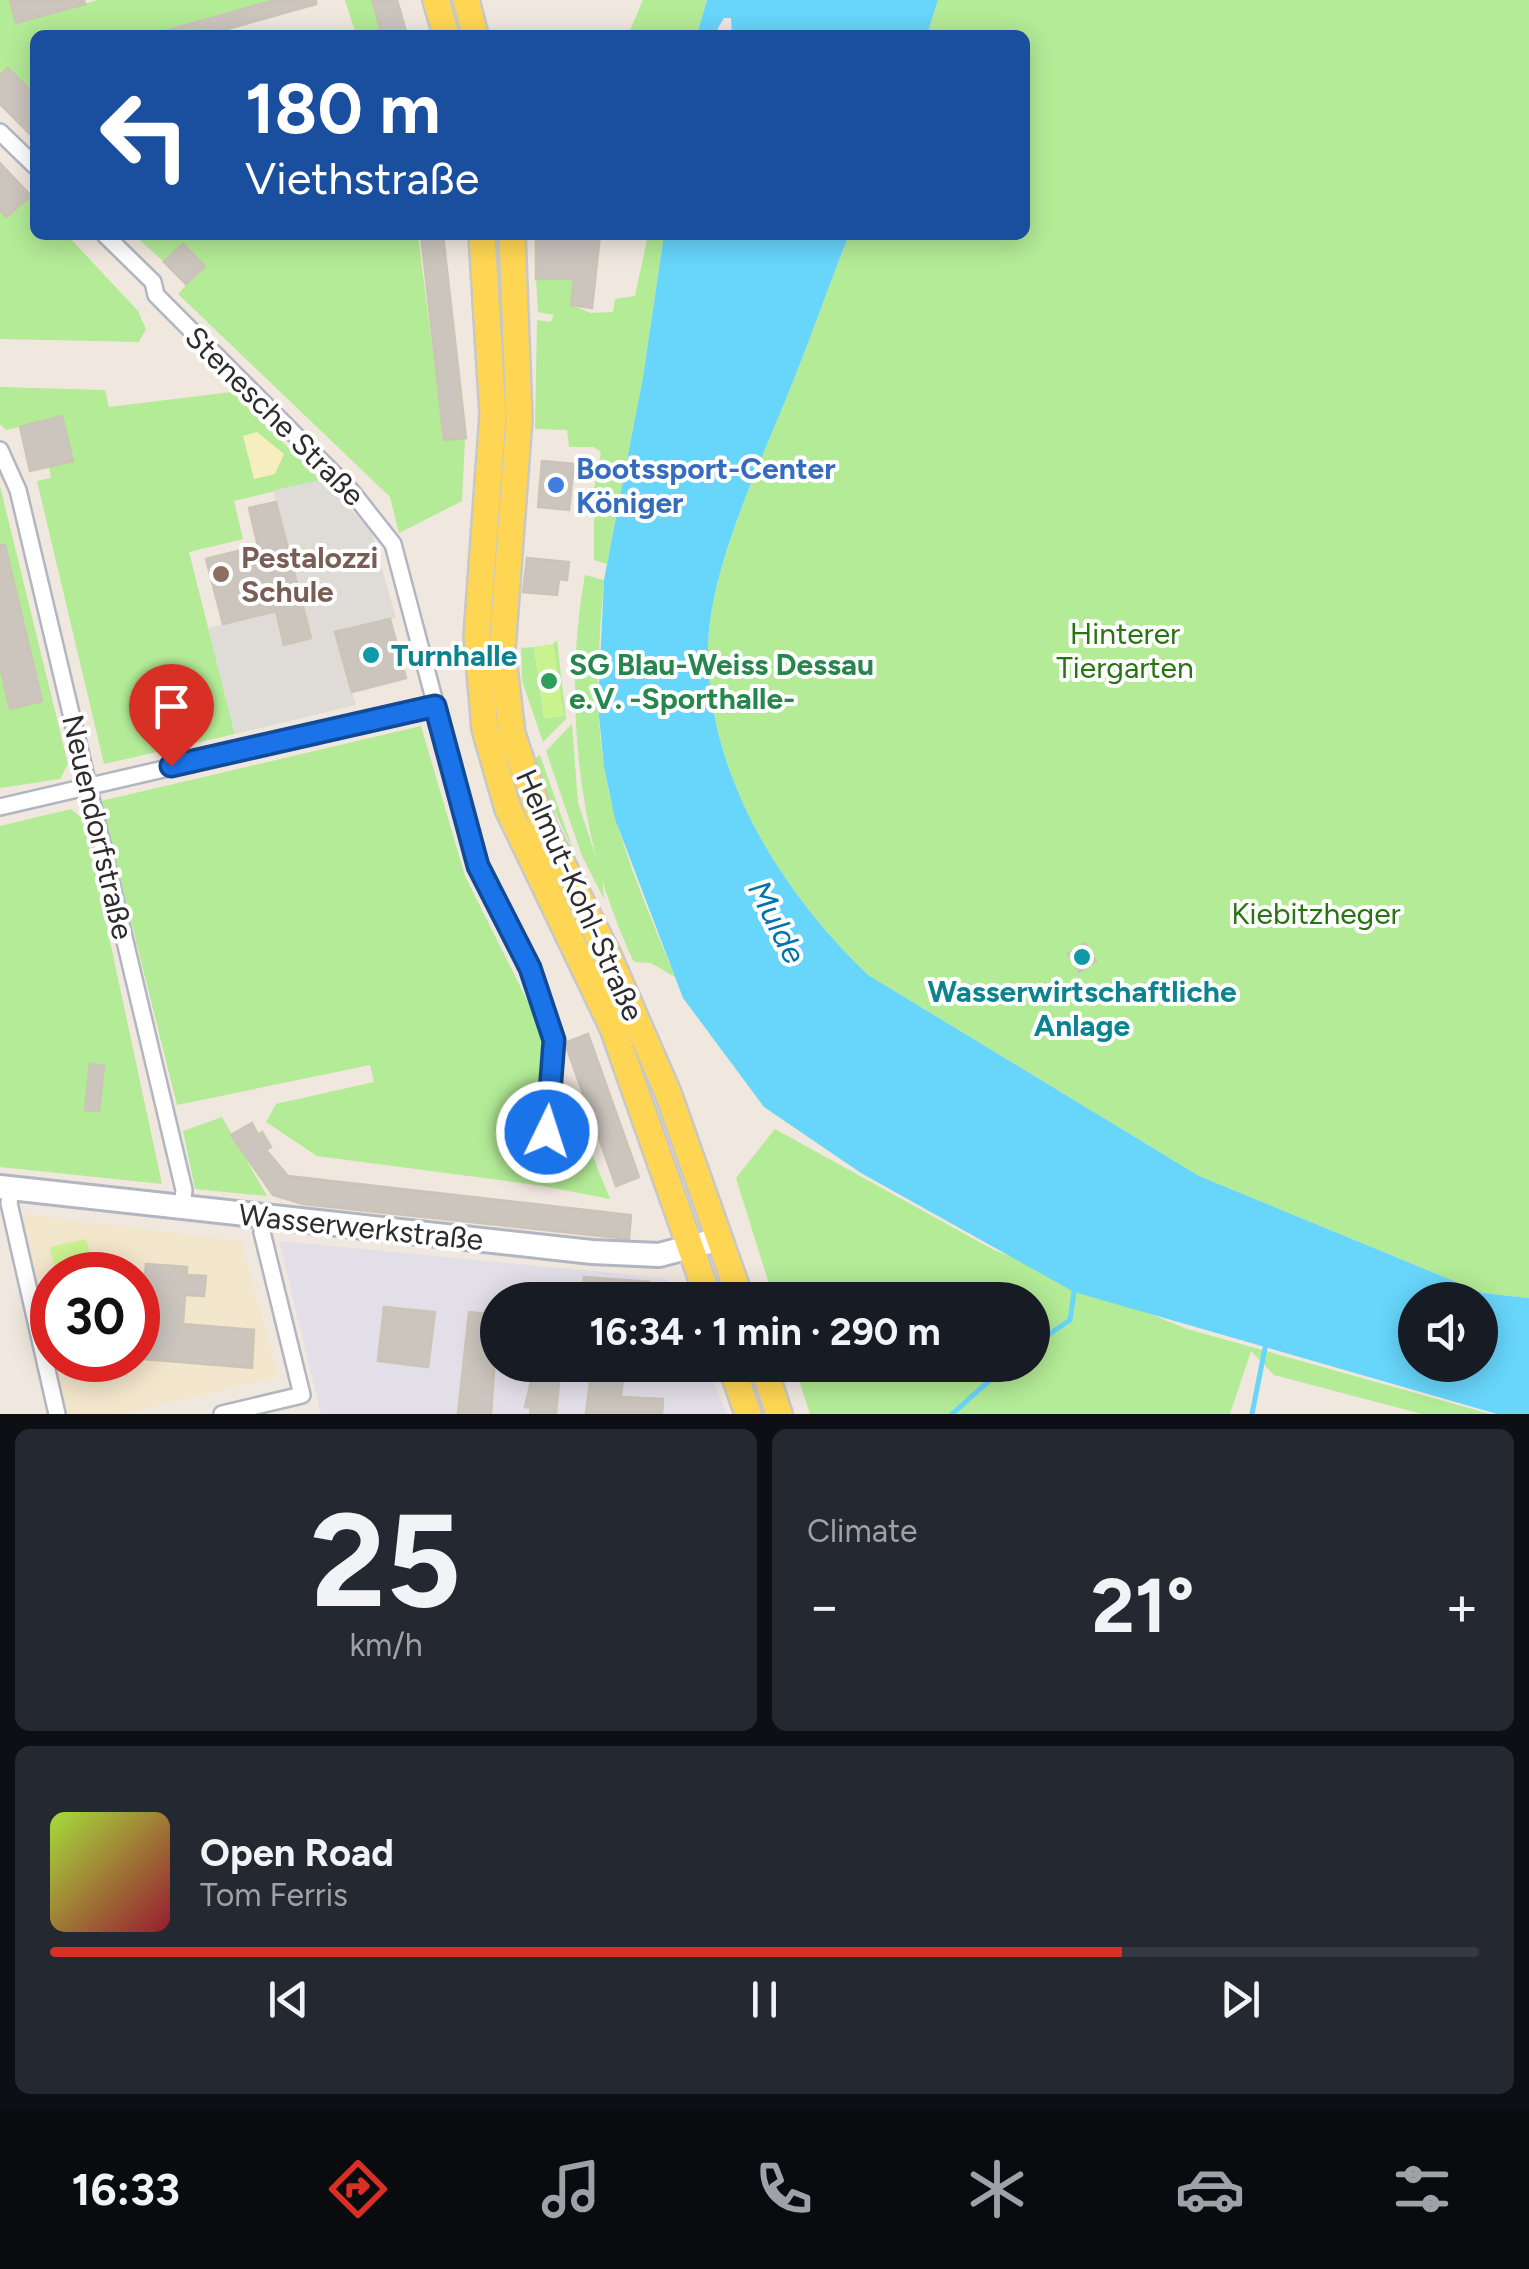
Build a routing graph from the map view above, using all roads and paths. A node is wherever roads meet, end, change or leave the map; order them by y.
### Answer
1 (436, 0) edge
2 (466, 0) edge
3 (445, 30) edge
4 (474, 30) edge
5 (0, 132) edge
6 (30, 161) edge
7 (110, 240) edge
8 (482, 240) edge
9 (512, 240) edge
10 (0, 450) edge
11 (435, 706) junction
12 (89, 786) junction
13 (0, 808) edge
14 (547, 1132) dead end
15 (5, 1188) edge
16 (182, 1207) junction
17 (264, 1217) junction
18 (720, 1238) junction
19 (691, 1247) junction
20 (703, 1282) edge
21 (734, 1282) edge
22 (737, 1382) edge
23 (769, 1382) edge
24 (57, 1414) edge
25 (222, 1414) edge
26 (748, 1414) edge
27 (780, 1414) edge

1 - 3 main road
2 - 4 main road
5 - 6 street
7 - 11 street, Stenesche Straße
8 - 19 main road, Helmut-Kohl-Straße
9 - 18 main road, Helmut-Kohl-Straße
10 - 12 street, Neuendorfstraße
11 - 12 street
11 - 14 street, Stenesche Straße
12 - 13 street
12 - 16 street, Neuendorfstraße
15 - 16 street, Wasserwerkstraße
15 - 24 street
16 - 17 street, Wasserwerkstraße
17 - 19 street, Wasserwerkstraße
17 - 25 street
18 - 19 street, Wasserwerkstraße
18 - 21 main road, Helmut-Kohl-Straße
19 - 20 main road, Helmut-Kohl-Straße
22 - 26 main road
23 - 27 main road

